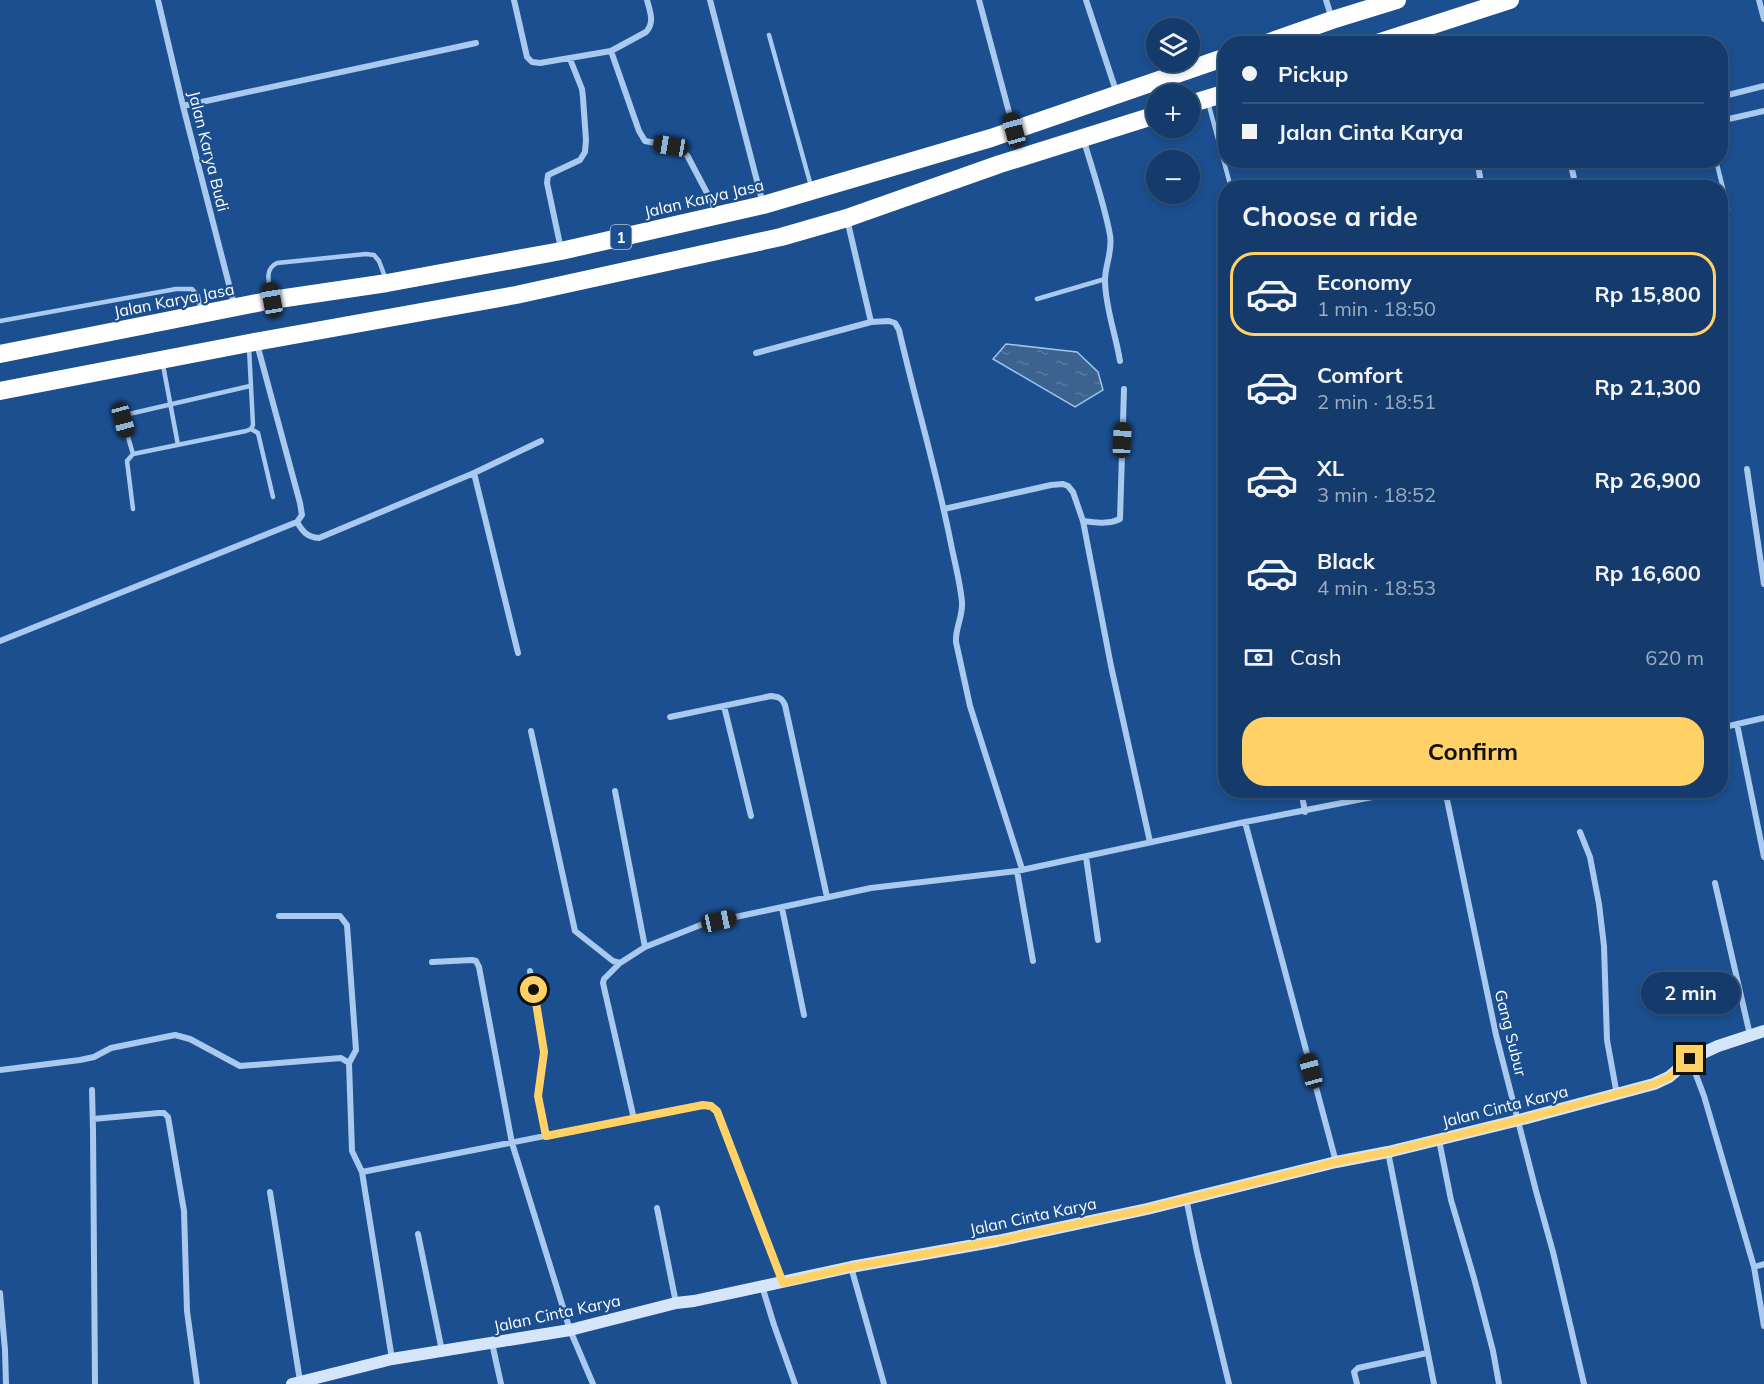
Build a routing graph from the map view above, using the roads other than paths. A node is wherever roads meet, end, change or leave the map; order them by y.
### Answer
1 (158, 0) edge
2 (514, 0) edge
3 (647, 0) edge
4 (710, 0) edge
5 (979, 0) edge
6 (1086, 0) edge
7 (1326, 0) edge
8 (1397, 0) edge
9 (1510, 0) edge
10 (1759, 0) edge
11 (1764, 19) edge
12 (1332, 20) junction
13 (769, 35) dead end
14 (1287, 36) edge
15 (1400, 36) edge
16 (476, 43) dead end
17 (611, 51) junction
18 (570, 59) junction
19 (1218, 60) edge
20 (1764, 86) edge
21 (1118, 94) junction
22 (1728, 95) edge
23 (1218, 96) edge
24 (1200, 101) edge
25 (183, 106) junction
26 (1200, 107) edge
27 (1764, 111) edge
28 (1146, 118) edge
29 (1728, 119) edge
30 (1014, 130) junction
31 (990, 138) junction
32 (1083, 138) junction
33 (1218, 154) edge
34 (1000, 165) junction
35 (812, 190) junction
36 (764, 205) junction
37 (719, 216) junction
38 (847, 218) junction
39 (561, 251) junction
40 (1105, 279) junction
41 (387, 283) junction
42 (1037, 299) dead end
43 (272, 300) junction
44 (235, 308) junction
45 (202, 315) junction
46 (0, 321) edge
47 (871, 322) junction
48 (253, 343) junction
49 (756, 353) dead end
50 (0, 354) edge
51 (163, 360) junction
52 (1120, 361) dead end
53 (250, 386) junction
54 (1124, 388) dead end
55 (0, 391) edge
56 (170, 404) junction
57 (251, 429) junction
58 (541, 441) dead end
59 (178, 445) junction
60 (133, 454) junction
61 (1747, 469) dead end
62 (474, 473) junction
63 (273, 497) dead end
64 (133, 509) dead end
65 (944, 509) junction
66 (1083, 521) junction
67 (297, 522) junction
68 (1764, 584) edge
69 (0, 641) edge
70 (518, 652) dead end
71 (724, 706) junction
72 (670, 717) dead end
73 (1764, 718) edge
74 (1737, 724) junction
75 (1728, 726) edge
76 (531, 731) dead end
77 (615, 791) dead end
78 (1302, 798) edge
79 (1371, 798) edge
80 (1447, 798) edge
81 (1305, 812) junction
82 (751, 816) dead end
83 (1245, 822) junction
84 (1580, 832) dead end
85 (1150, 842) junction
86 (1086, 857) junction
87 (1764, 857) edge
88 (1019, 870) junction
89 (1715, 883) dead end
90 (827, 897) junction
91 (782, 908) junction
92 (279, 916) dead end
93 (1098, 940) dead end
94 (645, 946) junction
95 (1033, 961) dead end
96 (432, 963) dead end
97 (620, 963) junction
98 (530, 971) dead end
99 (804, 1015) dead end
100 (1764, 1031) edge
101 (1750, 1035) junction
102 (1690, 1059) junction
103 (349, 1063) junction
104 (0, 1070) edge
105 (92, 1090) dead end
106 (1617, 1095) junction
107 (93, 1119) junction
108 (634, 1119) junction
109 (1519, 1120) junction
110 (546, 1136) junction
111 (1438, 1139) junction
112 (513, 1143) junction
113 (1388, 1152) junction
114 (1336, 1162) junction
115 (362, 1172) junction
116 (270, 1192) dead end
117 (1186, 1198) junction
118 (657, 1209) dead end
119 (418, 1234) dead end
120 (1764, 1264) edge
121 (851, 1267) junction
122 (1754, 1267) junction
123 (783, 1283) junction
124 (762, 1287) junction
125 (0, 1293) edge
126 (676, 1303) junction
127 (1764, 1326) edge
128 (570, 1330) junction
129 (492, 1343) junction
130 (442, 1352) junction
131 (1427, 1353) junction
132 (392, 1359) junction
133 (324, 1380) edge
134 (296, 1383) edge
135 (6, 1384) edge
136 (95, 1384) edge
137 (197, 1384) edge
138 (501, 1384) edge
139 (593, 1384) edge
140 (795, 1384) edge
141 (884, 1384) edge
142 (1229, 1384) edge
143 (1357, 1384) edge
144 (1434, 1384) edge
145 (1499, 1384) edge
146 (1584, 1384) edge

1 - 25 street, Jalan Karya Budi
2 - 18 street
3 - 17 street
4 - 36 street
5 - 30 street
6 - 21 street
7 - 12 street
8 - 12 highway
9 - 15 highway
10 - 11 street
12 - 14 highway
13 - 35 lane
16 - 25 street
17 - 18 street
17 - 37 street
18 - 39 street
19 - 21 highway, Jalan Karya Jasa / 1
20 - 22 street
21 - 30 highway, Jalan Karya Jasa / 1
23 - 24 highway
25 - 44 street, Jalan Karya Budi
26 - 33 lane
27 - 29 street
28 - 32 highway, 1
30 - 31 highway, Jalan Karya Jasa / 1
31 - 34 highway
31 - 35 highway, Jalan Karya Jasa / 1
32 - 34 highway, 1
32 - 40 street
34 - 38 highway, 1
35 - 36 highway, Jalan Karya Jasa / 1
36 - 37 highway, Jalan Karya Jasa / 1
37 - 39 highway, Jalan Karya Jasa / 1
38 - 47 street
38 - 48 highway, 1
39 - 41 highway, Jalan Karya Jasa / 1
40 - 42 lane
40 - 52 street
41 - 43 highway, Jalan Karya Jasa / 1
41 - 43 lane
43 - 44 highway, Jalan Karya Jasa / 1
44 - 45 highway, Jalan Karya Jasa / 1
45 - 46 lane
45 - 50 highway, Jalan Karya Jasa / 1
47 - 49 street
47 - 65 street
48 - 51 highway, 1
48 - 53 lane
48 - 67 street
51 - 55 highway, 1
51 - 56 lane
53 - 56 lane
53 - 57 lane
54 - 66 street
56 - 59 lane
56 - 60 lane
57 - 59 lane
57 - 63 lane
58 - 62 street
59 - 60 lane
60 - 64 lane
61 - 68 street
62 - 67 street
62 - 70 street
65 - 66 street
65 - 88 street
66 - 85 street
67 - 69 street
71 - 72 street
71 - 82 street
71 - 90 street
73 - 74 street
74 - 75 street
74 - 87 street
76 - 97 street
77 - 94 street
78 - 81 street
79 - 81 street
80 - 109 street, Gang Subur
81 - 83 street
83 - 85 street
83 - 114 street
84 - 106 street
85 - 86 street
86 - 88 street
86 - 93 street
88 - 90 street
88 - 95 street
89 - 101 street
90 - 91 street
91 - 94 street
91 - 99 street
92 - 103 street
94 - 97 street
96 - 112 street
97 - 108 street
98 - 110 street
100 - 101 street, Jalan Cinta Karya
101 - 102 street, Jalan Cinta Karya
102 - 106 street, Jalan Cinta Karya
102 - 122 street
103 - 104 street
103 - 115 street
105 - 107 street
106 - 109 street, Jalan Cinta Karya
107 - 136 street
107 - 137 street
108 - 110 street
108 - 123 street
109 - 111 street, Jalan Cinta Karya
109 - 146 street, Gang Subur
110 - 112 street
111 - 113 street, Jalan Cinta Karya
111 - 145 street
112 - 115 street
112 - 128 street
113 - 114 street, Jalan Cinta Karya
113 - 131 street
114 - 117 street, Jalan Cinta Karya
115 - 132 street
116 - 134 street
117 - 121 street, Jalan Cinta Karya
117 - 142 street
118 - 126 street
119 - 130 street
120 - 122 street
121 - 123 street, Jalan Cinta Karya
121 - 141 street
122 - 127 street
123 - 124 street, Jalan Cinta Karya
124 - 126 street, Jalan Cinta Karya
124 - 140 street
125 - 135 street
126 - 128 street, Jalan Cinta Karya
128 - 129 street, Jalan Cinta Karya
128 - 139 street
129 - 130 street, Jalan Cinta Karya
129 - 138 street
130 - 132 street, Jalan Cinta Karya
131 - 143 street
131 - 144 street
132 - 133 street, Jalan Cinta Karya
133 - 134 street, Jalan Cinta Karya

